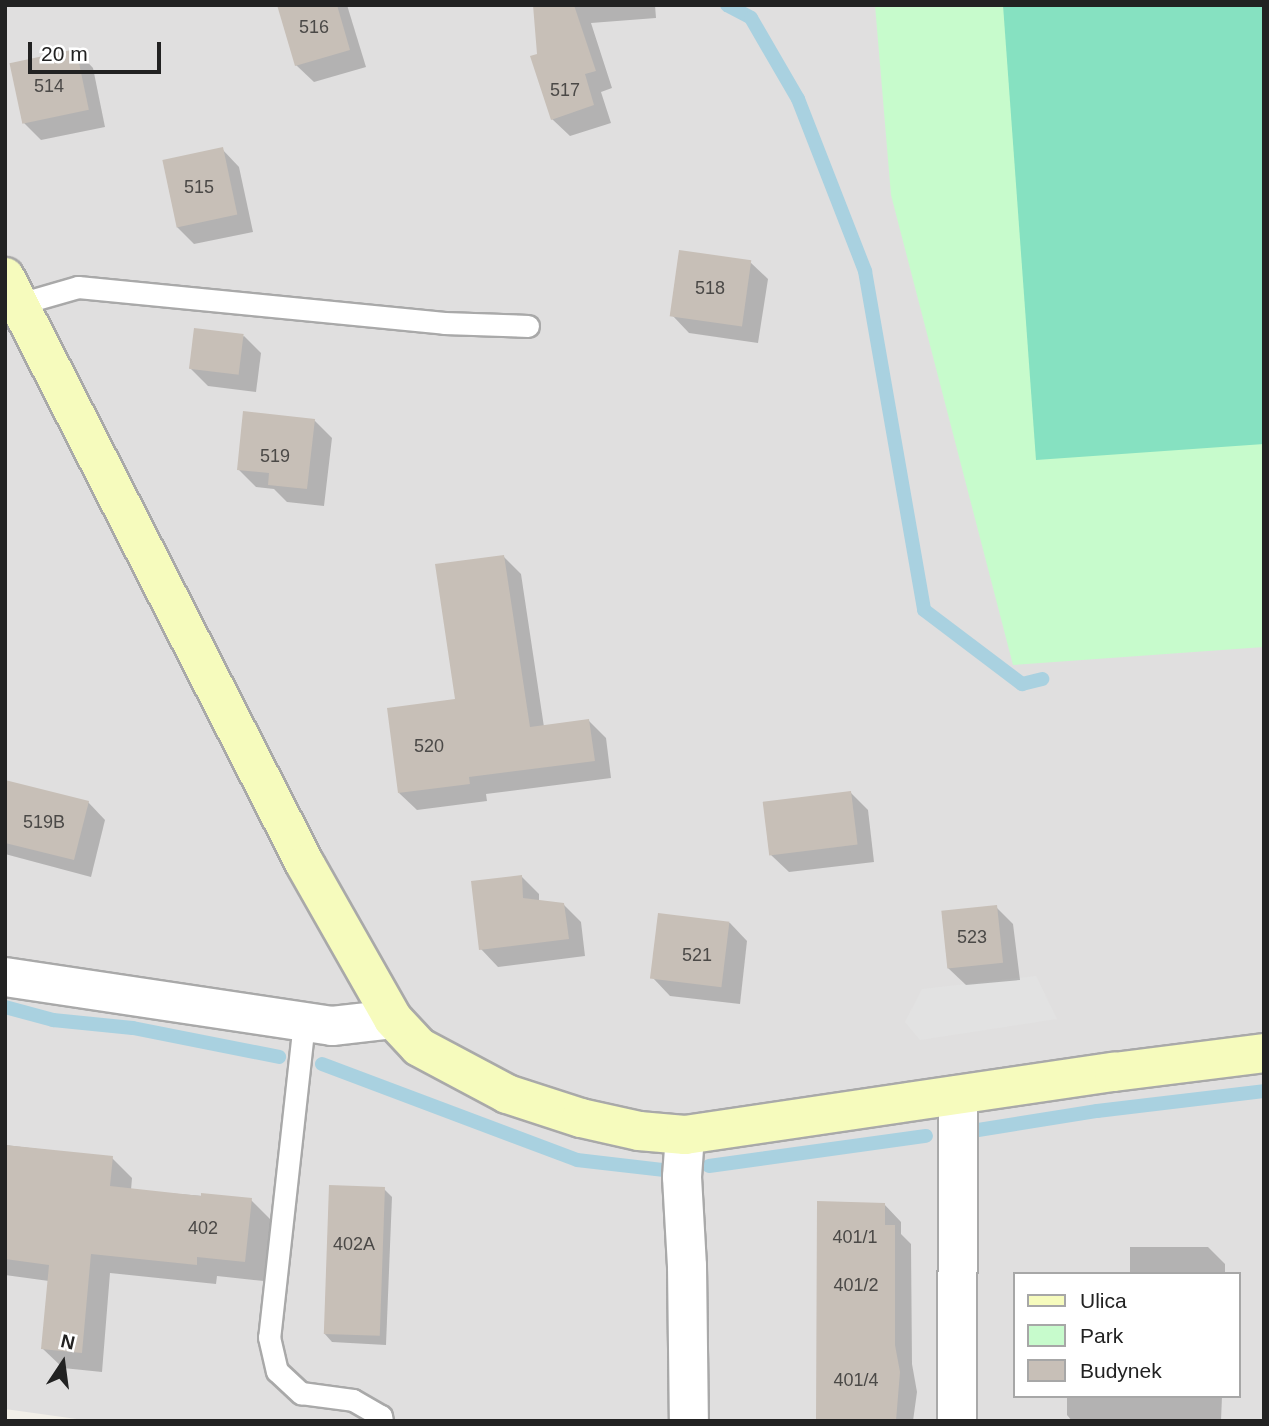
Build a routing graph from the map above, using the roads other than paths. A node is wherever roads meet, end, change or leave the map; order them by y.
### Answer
1 (12, 291) edge
2 (528, 326) dead end
3 (5, 977) edge
4 (393, 1019) junction
5 (304, 1022) junction
6 (1264, 1053) edge
7 (958, 1095) junction
8 (685, 1135) junction
9 (382, 1421) edge
10 (689, 1421) edge
11 (957, 1421) edge

1 - 2 lane
1 - 4 street
3 - 5 street
4 - 5 street
4 - 8 street
5 - 9 lane
6 - 7 street
7 - 8 street
7 - 11 street
8 - 10 street

